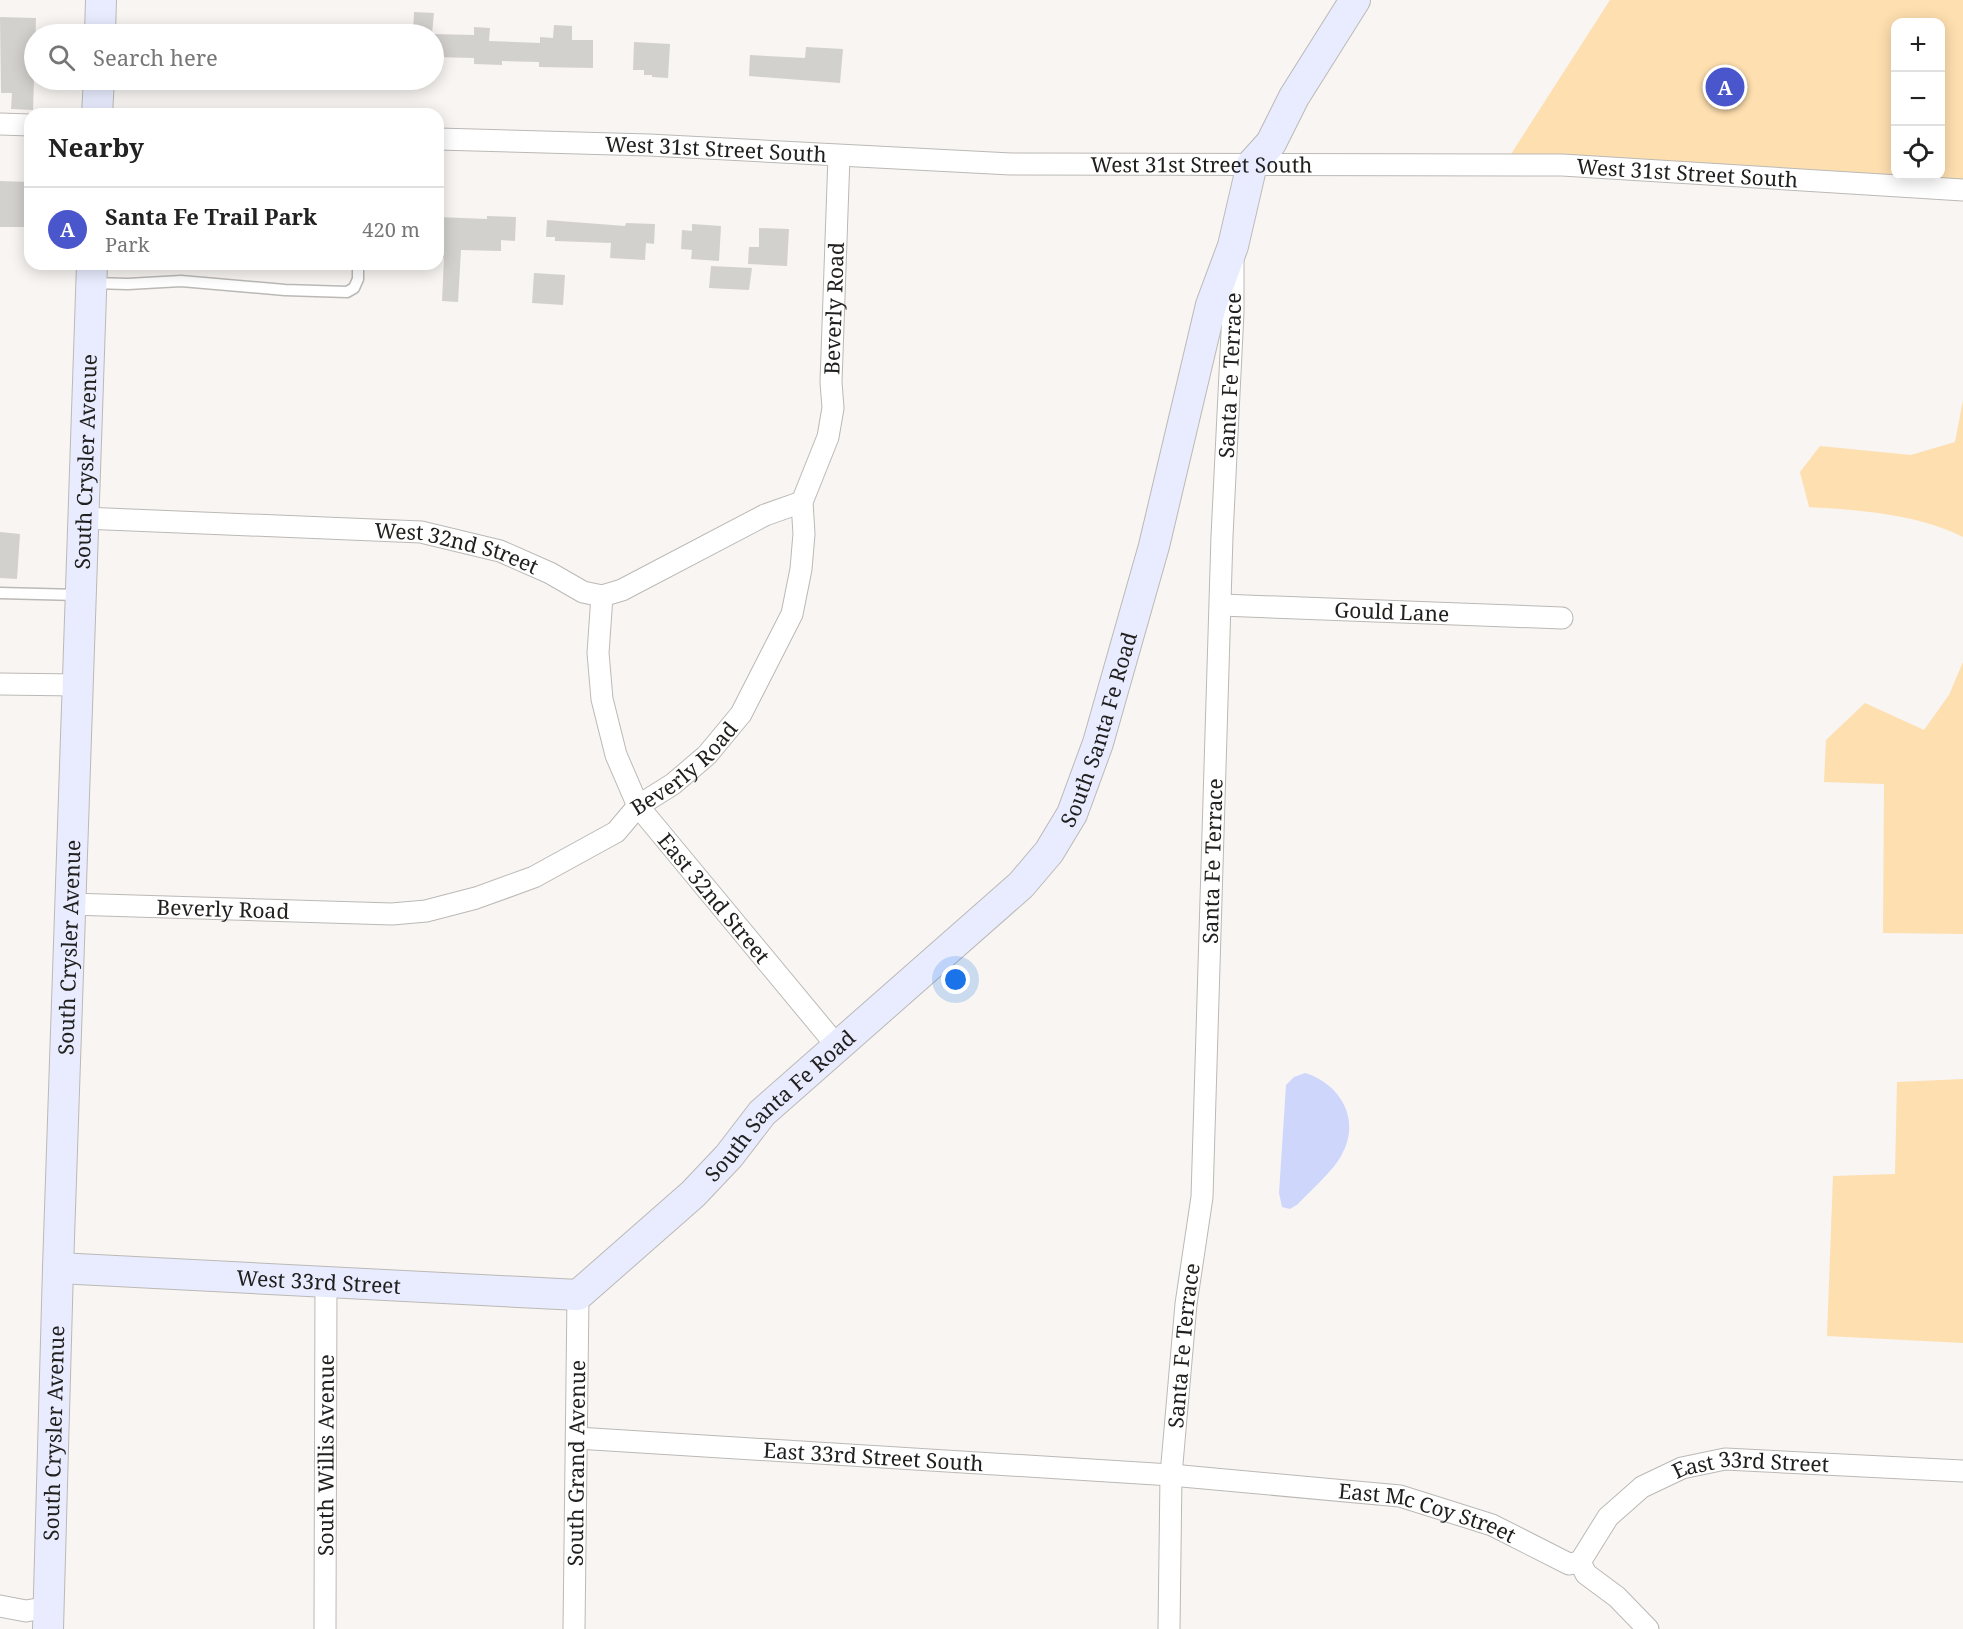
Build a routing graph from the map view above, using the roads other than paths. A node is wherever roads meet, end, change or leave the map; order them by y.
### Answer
1 (101, 0) edge
2 (1355, 0) edge
3 (100, 24) edge
4 (98, 90) edge
5 (97, 108) edge
6 (0, 124) edge
7 (24, 125) edge
8 (444, 139) edge
9 (839, 156) junction
10 (1252, 164) junction
11 (1963, 190) edge
12 (1233, 246) junction
13 (358, 270) edge
14 (92, 273) edge
15 (802, 502) junction
16 (83, 518) junction
17 (0, 593) edge
18 (80, 595) junction
19 (602, 596) junction
20 (1221, 605) junction
21 (1562, 618) dead end
22 (0, 684) edge
23 (77, 685) junction
24 (638, 806) junction
25 (70, 904) junction
26 (837, 1046) junction
27 (58, 1268) junction
28 (326, 1282) junction
29 (578, 1295) junction
30 (576, 1438) junction
31 (1963, 1471) edge
32 (1171, 1475) junction
33 (1580, 1562) junction
34 (0, 1606) edge
35 (49, 1618) edge
36 (325, 1629) edge
37 (574, 1629) edge
38 (1169, 1629) edge
39 (1648, 1629) edge

1 - 3 street
2 - 10 street, South Santa Fe Road
4 - 5 street
6 - 7 street
8 - 9 street, West 31st Street South
9 - 10 street, West 31st Street South
9 - 15 street, Beverly Road
10 - 11 street, West 31st Street South
10 - 12 street, South Santa Fe Road
12 - 20 street, Santa Fe Terrace
12 - 26 street, South Santa Fe Road
13 - 14 lane
14 - 16 street, South Crysler Avenue
15 - 19 street
15 - 24 street, Beverly Road
16 - 18 street, South Crysler Avenue
16 - 19 street, West 32nd Street
17 - 18 lane
18 - 23 street, South Crysler Avenue
19 - 24 street, East 32nd Street
20 - 21 street, Gould Lane
20 - 32 street, Santa Fe Terrace
22 - 23 street
23 - 25 street, South Crysler Avenue
24 - 25 street, Beverly Road
24 - 26 street, East 32nd Street
25 - 27 street, South Crysler Avenue
26 - 29 street, South Santa Fe Road
27 - 28 street, West 33rd Street
27 - 35 street, South Crysler Avenue
28 - 29 street, West 33rd Street
28 - 36 street, South Willis Avenue
29 - 30 street, South Grand Avenue
30 - 32 street, East 33rd Street South
30 - 37 street, South Grand Avenue
31 - 33 street, East 33rd Street
32 - 33 street, East Mc Coy Street
32 - 38 street, Santa Fe Terrace
33 - 39 street
34 - 35 street

